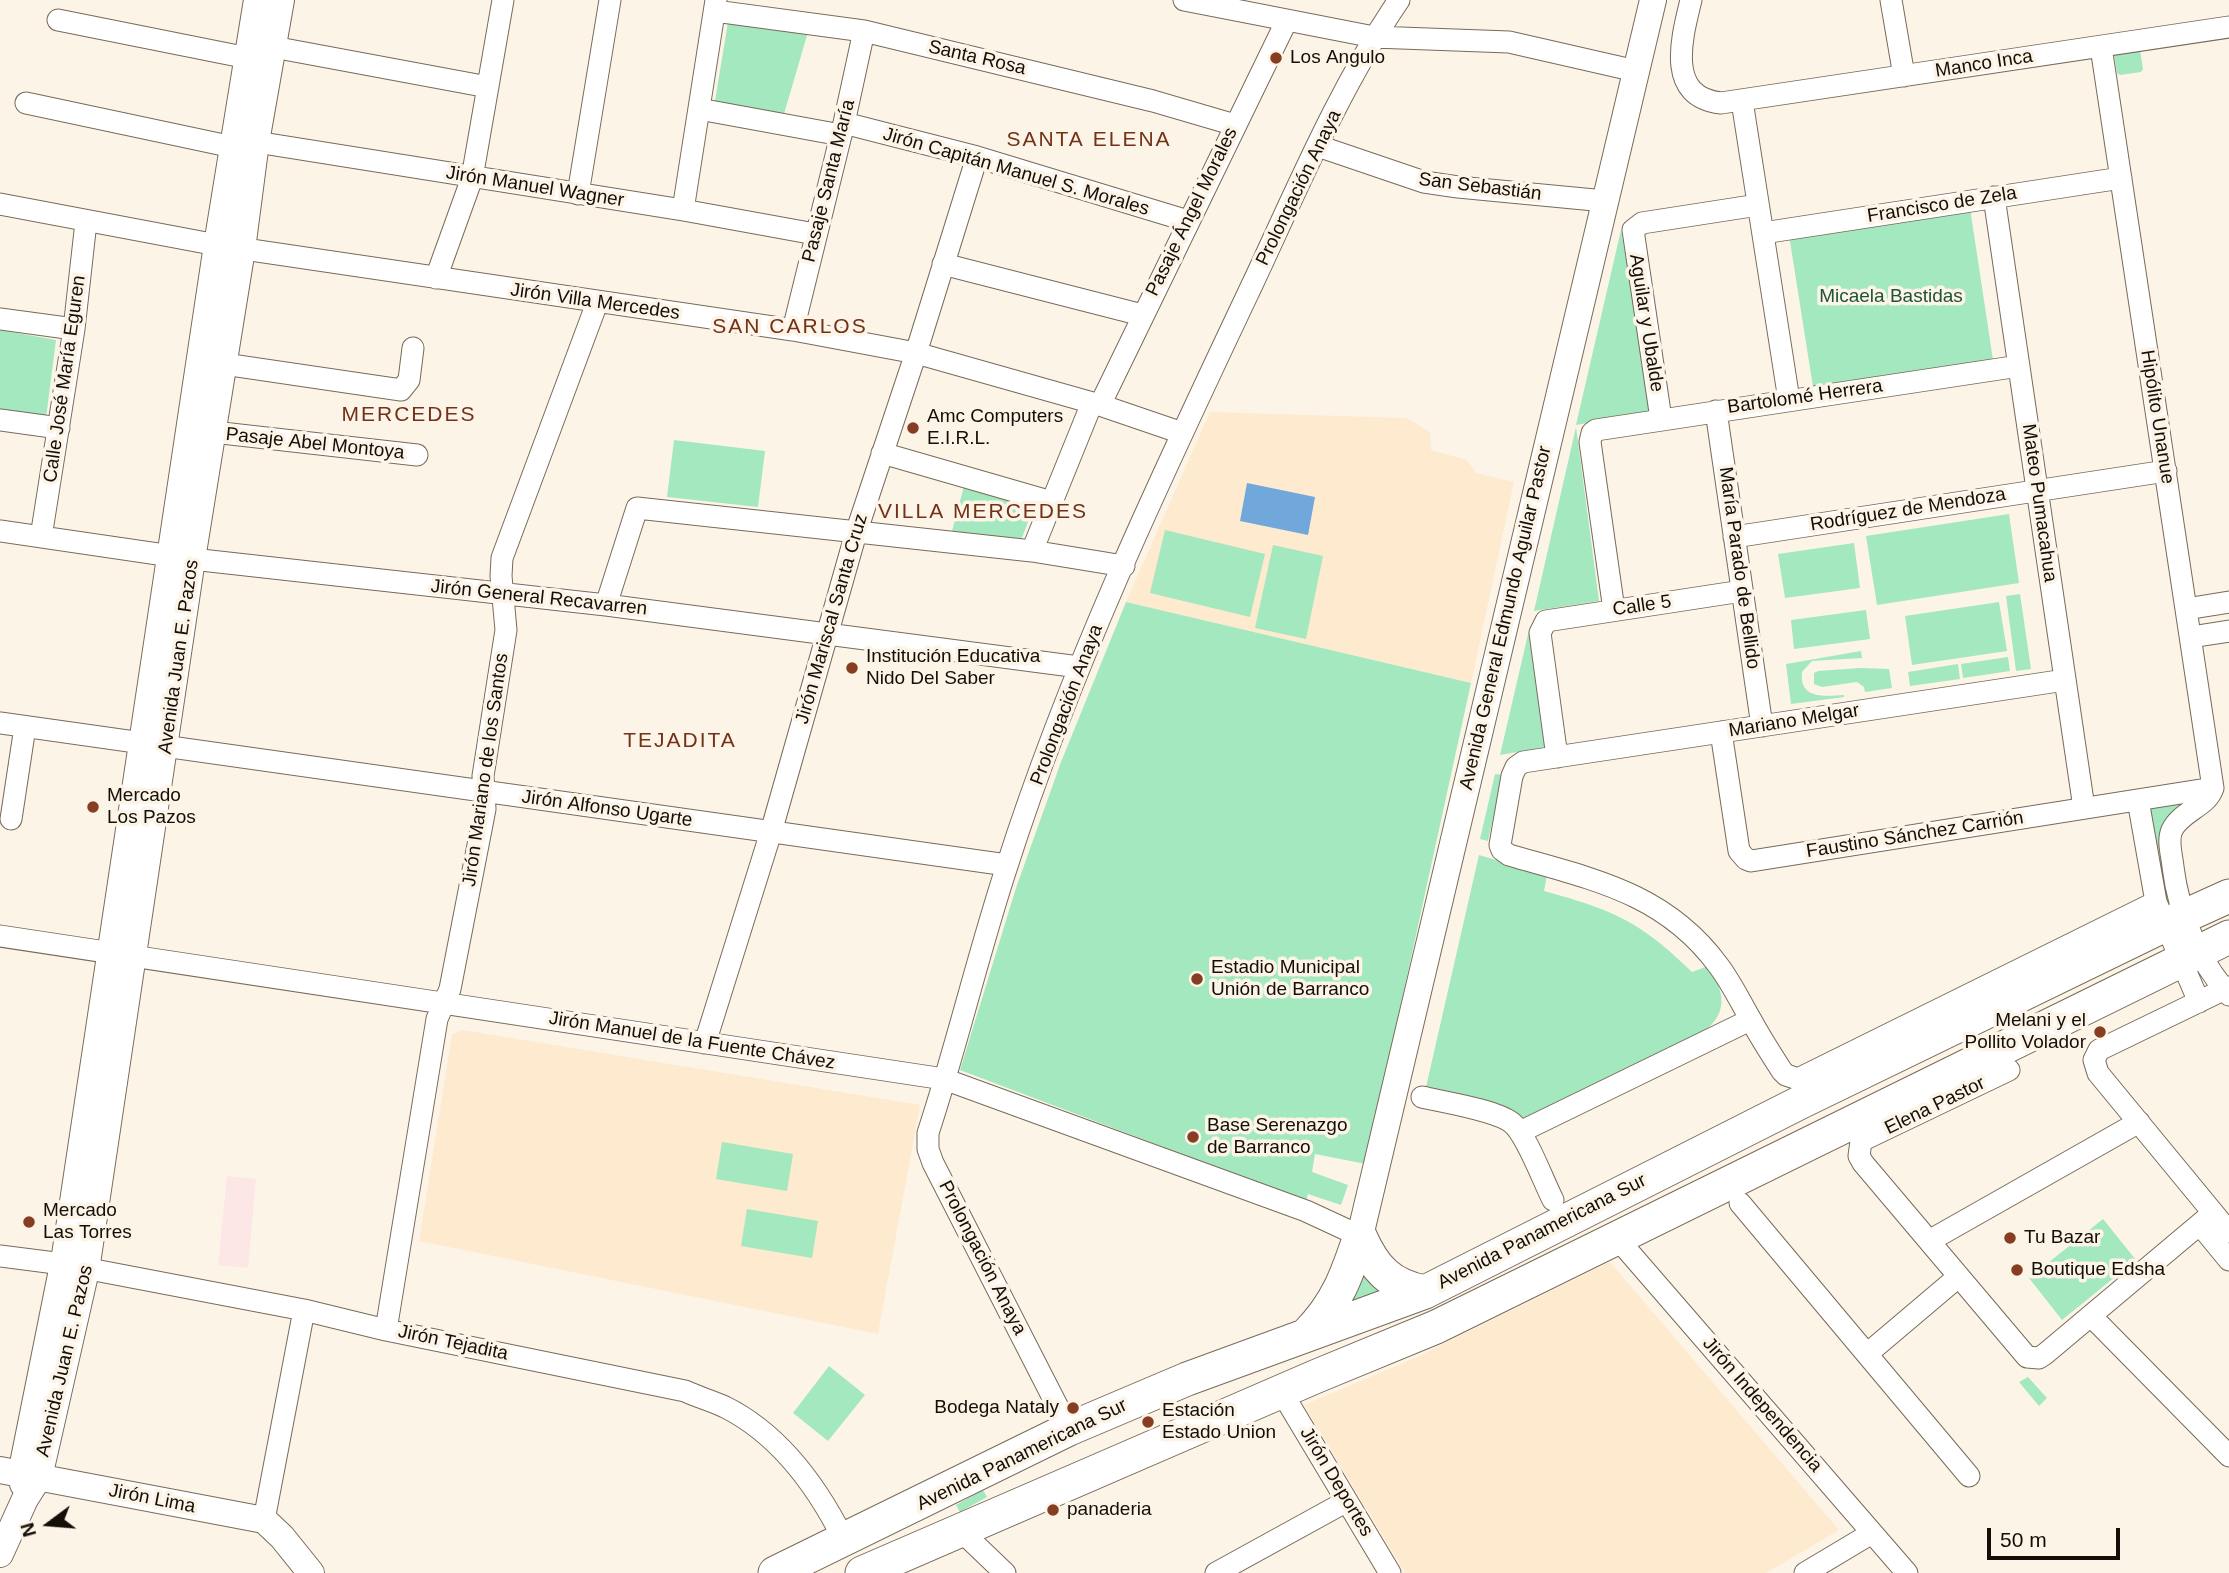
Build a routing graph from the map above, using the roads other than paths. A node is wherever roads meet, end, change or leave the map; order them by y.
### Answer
1 (257, 0) edge
2 (276, 0) edge
3 (281, 0) edge
4 (503, 0) edge
5 (610, 0) edge
6 (1184, 0) edge
7 (1399, 0) edge
8 (1653, 0) edge
9 (1691, 0) edge
10 (1891, 0) edge
11 (715, 6) edge
12 (58, 20) dead end
13 (1287, 20) junction
14 (2228, 27) edge
15 (864, 31) junction
16 (1374, 37) junction
17 (273, 47) junction
18 (2101, 47) junction
19 (248, 58) junction
20 (1636, 71) junction
21 (1904, 76) junction
22 (488, 87) junction
23 (1742, 101) junction
24 (26, 103) dead end
25 (699, 109) junction
26 (1235, 125) junction
27 (843, 129) junction
28 (244, 145) junction
29 (1318, 146) junction
30 (977, 157) junction
31 (472, 178) junction
32 (2121, 178) junction
33 (578, 194) junction
34 (1994, 197) junction
35 (1605, 201) junction
36 (0, 204) edge
37 (1758, 205) junction
38 (683, 210) junction
39 (86, 222) junction
40 (1188, 222) junction
41 (1763, 233) junction
42 (815, 234) junction
43 (230, 247) junction
44 (943, 264) junction
45 (436, 278) junction
46 (597, 303) junction
47 (1142, 315) junction
48 (0, 319) edge
49 (74, 329) junction
50 (793, 330) junction
51 (413, 348) dead end
52 (916, 353) junction
53 (224, 364) junction
54 (2019, 366) junction
55 (1789, 400) junction
56 (1096, 404) junction
57 (1716, 411) junction
58 (1661, 419) junction
59 (0, 420) edge
60 (59, 428) junction
61 (213, 432) junction
62 (1182, 433) junction
63 (881, 453) junction
64 (417, 455) dead end
65 (2166, 471) junction
66 (2037, 491) junction
67 (1052, 502) junction
68 (0, 531) edge
69 (856, 533) junction
70 (41, 537) junction
71 (1734, 537) junction
72 (1032, 551) junction
73 (182, 558) junction
74 (1124, 566) junction
75 (1742, 592) junction
76 (503, 594) junction
77 (2229, 602) edge
78 (606, 605) junction
79 (2186, 609) junction
80 (1614, 610) junction
81 (2229, 631) edge
82 (826, 635) junction
83 (2191, 637) junction
84 (1079, 667) junction
85 (2065, 680) junction
86 (0, 723) edge
87 (1762, 726) junction
88 (24, 727) junction
89 (1721, 732) junction
90 (154, 745) junction
91 (1557, 757) junction
92 (2213, 788) junction
93 (484, 792) junction
94 (2138, 800) junction
95 (2084, 808) junction
96 (11, 819) dead end
97 (771, 832) junction
98 (1007, 865) junction
99 (2229, 896) edge
100 (2168, 914) junction
101 (0, 936) edge
102 (2229, 937) edge
103 (122, 954) junction
104 (2190, 955) junction
105 (2227, 991) edge
106 (2199, 1002) junction
107 (443, 1003) junction
108 (1751, 1020) junction
109 (705, 1043) junction
110 (2009, 1070) dead end
111 (944, 1079) junction
112 (1422, 1097) dead end
113 (2139, 1122) junction
114 (1520, 1132) junction
115 (1552, 1200) dead end
116 (1740, 1203) dead end
117 (2210, 1222) junction
118 (2229, 1232) edge
119 (1360, 1236) junction
120 (1616, 1237) junction
121 (1929, 1241) junction
122 (0, 1256) edge
123 (2229, 1260) edge
124 (75, 1267) junction
125 (1958, 1277) junction
126 (1425, 1292) junction
127 (304, 1310) junction
128 (1337, 1314) junction
129 (2091, 1316) junction
130 (386, 1329) junction
131 (1380, 1350) junction
132 (1867, 1354) junction
133 (1281, 1391) junction
134 (1069, 1429) junction
135 (2229, 1456) edge
136 (1969, 1476) dead end
137 (21, 1480) edge
138 (1347, 1501) junction
139 (264, 1520) junction
140 (960, 1530) junction
141 (1872, 1533) junction
142 (844, 1540) junction
143 (0, 1554) edge
144 (311, 1573) edge
145 (775, 1573) edge
146 (862, 1573) edge
147 (1005, 1573) edge
148 (1216, 1573) edge
149 (1390, 1573) edge
150 (1805, 1573) edge
151 (1908, 1573) edge

1 - 19 street, Avenida Juan E. Pazos
2 - 3 street
3 - 17 street, Avenida Juan E. Pazos
4 - 22 street
5 - 33 street
6 - 13 street
7 - 16 street, Prolongación Anaya
8 - 20 street, Avenida General Edmundo Aguilar Pastor
9 - 23 street, Manco Inca
10 - 21 street
11 - 15 street, Santa Rosa
11 - 25 street
12 - 19 street
13 - 16 street
13 - 26 street, Pasaje Ángel Morales
14 - 18 street, Manco Inca
15 - 26 street, Santa Rosa
15 - 27 street, Pasaje Santa María
16 - 20 street
16 - 29 street, Prolongación Anaya
17 - 22 street
17 - 28 street, Avenida Juan E. Pazos
18 - 21 street, Manco Inca
18 - 32 street, Hipólito Unanue
19 - 28 street, Avenida Juan E. Pazos
20 - 35 street, Avenida General Edmundo Aguilar Pastor
21 - 23 street, Manco Inca
22 - 31 street
23 - 37 street
24 - 28 street, Jirón Manuel Wagner
25 - 27 street, Jirón Capitán Manuel S. Morales
25 - 38 street
26 - 40 street, Pasaje Ángel Morales
27 - 30 street, Jirón Capitán Manuel S. Morales
27 - 42 street, Pasaje Santa María
28 - 31 street, Jirón Manuel Wagner
28 - 43 street, Avenida Juan E. Pazos
29 - 35 street, San Sebastián
29 - 62 street, Prolongación Anaya
30 - 40 street, Jirón Capitán Manuel S. Morales
30 - 44 street, Jirón Mariscal Santa Cruz
31 - 33 street, Jirón Manuel Wagner
31 - 45 street
32 - 34 street, Francisco de Zela
32 - 65 street, Hipólito Unanue
33 - 38 street, Jirón Manuel Wagner
34 - 41 street, Francisco de Zela
34 - 54 street, Mateo Pumacahua
35 - 119 street, Avenida General Edmundo Aguilar Pastor
36 - 39 street, Jirón Villa Mercedes
37 - 41 street
37 - 58 street, Aguilar y Ubalde
38 - 42 street, Jirón Manuel Wagner
39 - 43 street, Jirón Villa Mercedes
39 - 49 street, Calle José María Eguren
40 - 47 street, Pasaje Ángel Morales
41 - 55 street
42 - 50 street, Pasaje Santa María
43 - 45 street, Jirón Villa Mercedes
43 - 53 street, Avenida Juan E. Pazos
43 - 73 street, Avenida Juan E. Pazos
44 - 47 street
44 - 52 street, Jirón Mariscal Santa Cruz
45 - 46 street, Jirón Villa Mercedes
46 - 50 street, Jirón Villa Mercedes
46 - 76 street, Jirón Mariano de los Santos
47 - 56 street, Pasaje Ángel Morales
48 - 49 street
49 - 60 street, Calle José María Eguren
50 - 52 street, Jirón Villa Mercedes
51 - 53 street
52 - 56 street, Jirón Villa Mercedes
52 - 63 street, Jirón Mariscal Santa Cruz
53 - 61 street, Avenida Juan E. Pazos
54 - 55 street, Bartolomé Herrera
54 - 66 street, Mateo Pumacahua
55 - 57 street, Bartolomé Herrera
56 - 62 street, Jirón Villa Mercedes
56 - 67 street, Pasaje Ángel Morales
57 - 58 street, Bartolomé Herrera
57 - 71 street, María Parado de Bellido
58 - 80 street, Bartolomé Herrera
59 - 60 street
60 - 70 street, Calle José María Eguren
61 - 64 street, Pasaje Abel Montoya
61 - 73 street, Avenida Juan E. Pazos
62 - 74 street, Prolongación Anaya
63 - 67 street
63 - 69 street, Jirón Mariscal Santa Cruz
65 - 66 street, Rodríguez de Mendoza
65 - 79 street, Hipólito Unanue
66 - 71 street, Rodríguez de Mendoza
66 - 85 street, Mateo Pumacahua
67 - 72 street, Pasaje Ángel Morales
68 - 70 street, Jirón General Recavarren
69 - 72 street
69 - 78 street
69 - 82 street, Jirón Mariscal Santa Cruz
70 - 73 street, Jirón General Recavarren
71 - 75 street, María Parado de Bellido
72 - 74 street
73 - 76 street, Jirón General Recavarren
73 - 90 street, Avenida Juan E. Pazos
74 - 84 street, Prolongación Anaya
75 - 80 street, Calle 5
75 - 87 street, María Parado de Bellido
76 - 78 street, Jirón General Recavarren
76 - 93 street, Jirón Mariano de los Santos
77 - 79 street
78 - 82 street, Jirón General Recavarren
79 - 83 street, Hipólito Unanue
80 - 91 street, Calle 5
81 - 83 street
82 - 84 street, Jirón General Recavarren
82 - 97 street, Jirón Mariscal Santa Cruz
83 - 92 street, Hipólito Unanue
84 - 98 street, Prolongación Anaya
85 - 87 street, Mariano Melgar
85 - 95 street, Mateo Pumacahua
86 - 88 street, Jirón Alfonso Ugarte
87 - 89 street, Mariano Melgar
88 - 90 street, Jirón Alfonso Ugarte
88 - 96 street
89 - 91 street, Mariano Melgar
89 - 95 street, Faustino Sánchez Carrión
90 - 93 street, Jirón Alfonso Ugarte
90 - 103 street, Avenida Juan E. Pazos
91 - 108 street, Mariano Melgar
92 - 94 street, Faustino Sánchez Carrión
92 - 100 street
93 - 97 street, Jirón Alfonso Ugarte
93 - 107 street, Jirón Mariano de los Santos
94 - 95 street, Faustino Sánchez Carrión
94 - 100 street
97 - 98 street, Jirón Alfonso Ugarte
97 - 109 street, Jirón Mariscal Santa Cruz
98 - 111 street, Prolongación Anaya
99 - 100 main road, Avenida Panamericana Sur
100 - 104 street
100 - 108 street
100 - 126 main road, Avenida Panamericana Sur
101 - 103 street, Jirón Manuel de la Fuente Chávez
102 - 104 main road, Avenida Panamericana Sur
103 - 107 street, Jirón Manuel de la Fuente Chávez
103 - 124 street, Avenida Juan E. Pazos
104 - 105 street
104 - 106 street
104 - 120 main road, Avenida Panamericana Sur
105 - 106 street
106 - 113 street
107 - 109 street, Jirón Manuel de la Fuente Chávez
107 - 130 street, Jirón Mariano de los Santos
108 - 114 street
109 - 111 street, Jirón Manuel de la Fuente Chávez
110 - 121 street, Elena Pastor
111 - 119 street, Jirón Manuel de la Fuente Chávez
111 - 134 street, Prolongación Anaya
112 - 114 street
113 - 117 street
113 - 121 street
114 - 115 street
116 - 132 street
117 - 118 street
117 - 123 street
117 - 129 street
119 - 126 main road
119 - 128 main road
120 - 131 main road, Avenida Panamericana Sur
120 - 141 street, Jirón Independencia
121 - 125 street
122 - 124 street, Jirón Tejadita
124 - 127 street, Jirón Tejadita
124 - 137 street, Avenida Juan E. Pazos
125 - 129 street
125 - 132 street
126 - 128 main road, Avenida Panamericana Sur
127 - 130 street, Jirón Tejadita
127 - 139 street
128 - 131 main road
128 - 134 main road, Avenida Panamericana Sur
129 - 135 street
130 - 142 street, Jirón Tejadita
131 - 133 main road, Avenida Panamericana Sur
132 - 136 street
133 - 138 street, Jirón Deportes
133 - 140 main road, Avenida Panamericana Sur
134 - 142 main road, Avenida Panamericana Sur
137 - 139 street, Jirón Lima
137 - 143 street, Avenida Juan E. Pazos
138 - 148 street
138 - 149 street, Jirón Deportes
139 - 144 street
140 - 146 main road, Avenida Panamericana Sur
140 - 147 street
141 - 150 street
141 - 151 street, Jirón Independencia
142 - 145 main road, Avenida Panamericana Sur

